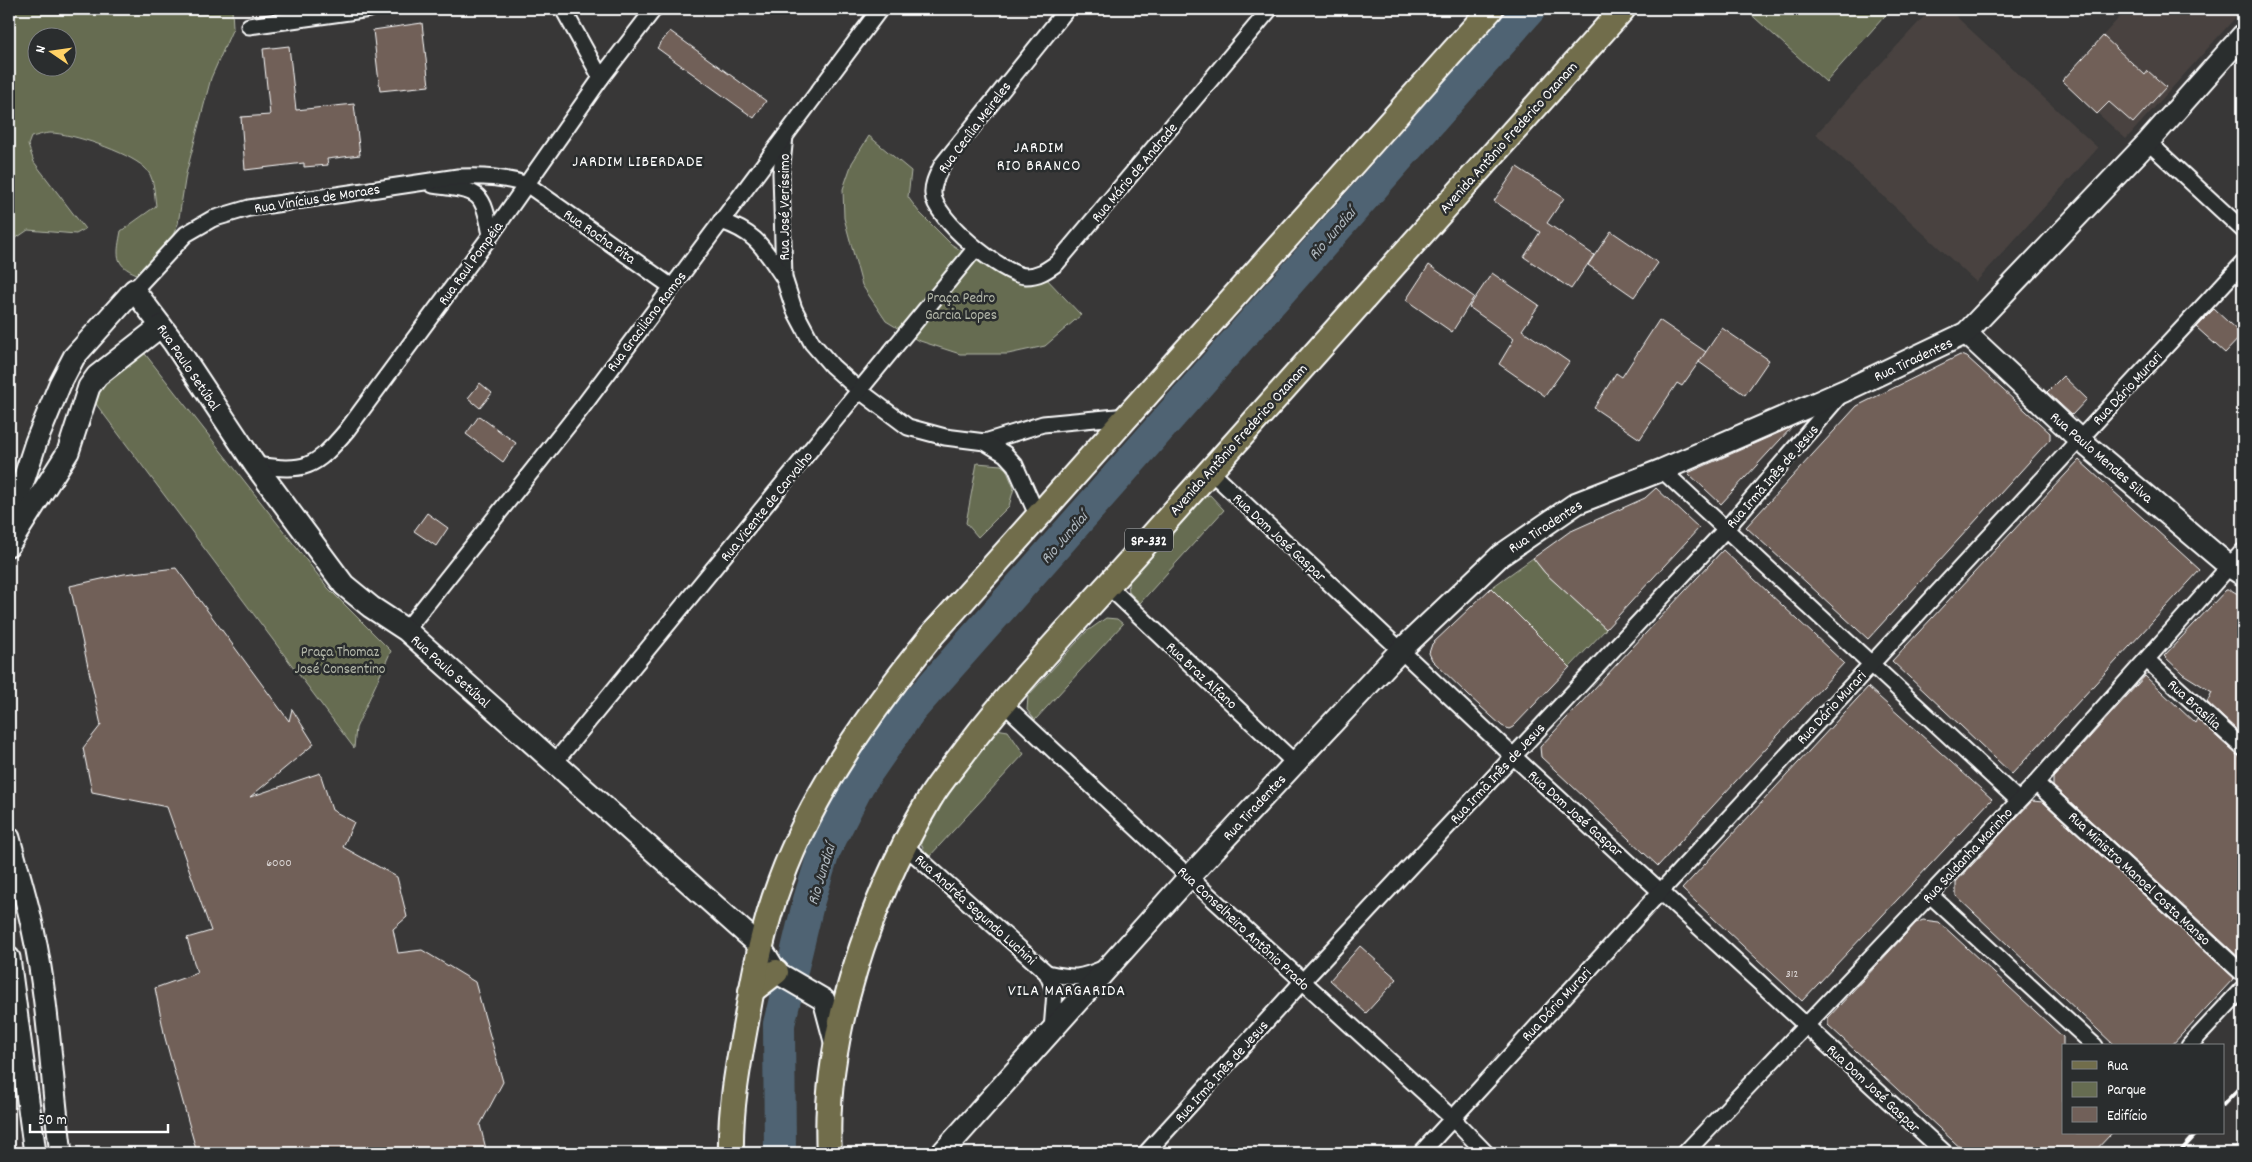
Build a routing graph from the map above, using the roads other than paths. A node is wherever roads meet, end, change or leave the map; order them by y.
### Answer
1 (370, 9) edge
2 (563, 9) edge
3 (654, 9) edge
4 (880, 9) edge
5 (1067, 9) edge
6 (1270, 9) edge
7 (1491, 9) edge
8 (1622, 9) edge
9 (249, 26) dead end
10 (2243, 35) edge
11 (601, 78) junction
12 (785, 136) junction
13 (2148, 142) junction
14 (414, 183) junction
15 (528, 184) junction
16 (721, 221) junction
17 (2243, 230) edge
18 (491, 236) junction
19 (975, 249) junction
20 (2243, 263) edge
21 (784, 278) junction
22 (672, 287) junction
23 (134, 290) junction
24 (162, 326) junction
25 (1966, 334) junction
26 (60, 384) junction
27 (860, 391) junction
28 (1844, 391) junction
29 (1127, 416) junction
30 (79, 421) junction
31 (2079, 439) junction
32 (985, 442) junction
33 (255, 465) junction
34 (1662, 470) junction
35 (1210, 471) junction
36 (10, 513) edge
37 (1038, 517) junction
38 (1725, 530) junction
39 (9, 546) edge
40 (2239, 564) edge
41 (1108, 586) junction
42 (406, 630) junction
43 (1400, 651) junction
44 (2147, 660) junction
45 (1870, 664) junction
46 (1002, 702) junction
47 (2243, 748) edge
48 (1513, 756) junction
49 (555, 762) junction
50 (1295, 763) junction
51 (2036, 783) junction
52 (2018, 800) junction
53 (9, 838) edge
54 (904, 845) junction
55 (1189, 877) junction
56 (1661, 890) junction
57 (1930, 894) junction
58 (760, 946) junction
59 (9, 958) edge
60 (1109, 966) junction
61 (776, 972) junction
62 (1047, 973) junction
63 (2243, 974) edge
64 (1302, 982) junction
65 (2243, 988) edge
66 (751, 992) junction
67 (46, 1013) junction
68 (1807, 1025) junction
69 (1052, 1031) junction
70 (2093, 1044) edge
71 (2191, 1044) edge
72 (836, 1045) junction
73 (22, 1060) junction
74 (1452, 1118) junction
75 (35, 1153) edge
76 (60, 1153) edge
77 (731, 1153) edge
78 (829, 1153) edge
79 (942, 1153) edge
80 (1146, 1153) edge
81 (1421, 1153) edge
82 (1486, 1153) edge
83 (1685, 1153) edge
84 (1945, 1153) edge

1 - 9 street
2 - 11 street
3 - 11 street, Rua Raul Pompéia
4 - 12 street, Rua Graciliano Ramos
5 - 19 street, Rua Cecília Meireles
6 - 19 street, Rua Mário de Andrade
7 - 29 main road
8 - 35 main road, Avenida Antônio Frederico Ozanam / SP-332
10 - 13 street, Rua Tiradentes
11 - 15 street, Rua Raul Pompéia
12 - 16 street, Rua Graciliano Ramos
12 - 21 street, Rua José Veríssimo
13 - 17 street
13 - 25 street, Rua Tiradentes
14 - 15 street, Rua Vinícius de Moraes
14 - 18 street
14 - 23 street, Rua Vinícius de Moraes
15 - 18 street, Rua Raul Pompéia
15 - 22 street, Rua Rocha Pita
16 - 21 street, Rua José Veríssimo
16 - 22 street, Rua Graciliano Ramos
18 - 33 street, Rua Raul Pompéia
19 - 27 street, Rua Vicente de Carvalho
20 - 31 street, Rua Dário Murari
21 - 27 street, Rua José Veríssimo
22 - 42 street, Rua Graciliano Ramos
23 - 24 street, Rua Paulo Setúbal
23 - 26 street
24 - 30 street
24 - 33 street, Rua Paulo Setúbal
25 - 28 street, Rua Tiradentes
25 - 31 street, Rua Paulo Mendes Silva
26 - 30 street
26 - 36 street
27 - 32 street, Rua José Veríssimo
27 - 49 street, Rua Vicente de Carvalho
28 - 34 street, Rua Tiradentes
28 - 38 street, Rua Irmã Inês de Jesus
29 - 32 street, Rua José Veríssimo
29 - 37 main road
30 - 39 street
31 - 40 street, Rua Paulo Mendes Silva
31 - 45 street, Rua Dário Murari
32 - 37 street
33 - 42 street, Rua Paulo Setúbal
34 - 38 street
34 - 43 street, Rua Tiradentes
35 - 41 main road, Avenida Antônio Frederico Ozanam / SP-332
35 - 43 street, Rua Dom José Gaspar
37 - 58 main road
38 - 45 street
38 - 48 street, Rua Irmã Inês de Jesus
40 - 44 street, Rua Saldanha Marinho
41 - 46 main road, Avenida Antônio Frederico Ozanam / SP-332
41 - 50 street, Rua Braz Alfano
42 - 49 street, Rua Paulo Setúbal
43 - 48 street, Rua Dom José Gaspar
43 - 50 street, Rua Tiradentes
44 - 47 street, Rua Brasília
44 - 51 street, Rua Saldanha Marinho
45 - 52 street
45 - 56 street, Rua Dário Murari
46 - 54 main road, Avenida Antônio Frederico Ozanam / SP-332
46 - 55 street, Rua Conselheiro Antônio Prado
48 - 56 street, Rua Dom José Gaspar
48 - 64 street, Rua Irmã Inês de Jesus
49 - 58 street, Rua Paulo Setúbal
50 - 55 street, Rua Tiradentes
51 - 52 street, Rua Saldanha Marinho
51 - 63 street, Rua Ministro Manoel Costa Manso
52 - 57 street, Rua Saldanha Marinho
53 - 67 street
54 - 62 street, Rua Andréa Segundo Luchini
54 - 72 main road, Avenida Antônio Frederico Ozanam / SP-332
55 - 60 street, Rua Tiradentes
55 - 64 street, Rua Conselheiro Antônio Prado
56 - 68 street, Rua Dom José Gaspar
56 - 74 street, Rua Dário Murari
57 - 68 street, Rua Saldanha Marinho
57 - 70 street
58 - 61 street, Rua Paulo Setúbal
58 - 66 main road
59 - 73 street
60 - 62 street, Rua Andréa Segundo Luchini
60 - 69 street, Rua Tiradentes
61 - 66 main road
61 - 72 street, Rua Paulo Setúbal
62 - 69 street, Rua Andréa Segundo Luchini
64 - 74 street, Rua Conselheiro Antônio Prado
64 - 80 street, Rua Irmã Inês de Jesus
65 - 71 street
66 - 77 main road
67 - 73 street
67 - 76 street
68 - 83 street, Rua Saldanha Marinho
68 - 84 street, Rua Dom José Gaspar
69 - 79 street, Rua Tiradentes
72 - 78 main road, Avenida Antônio Frederico Ozanam / SP-332
73 - 75 street
74 - 81 street, Rua Dário Murari
74 - 82 street, Rua Conselheiro Antônio Prado

